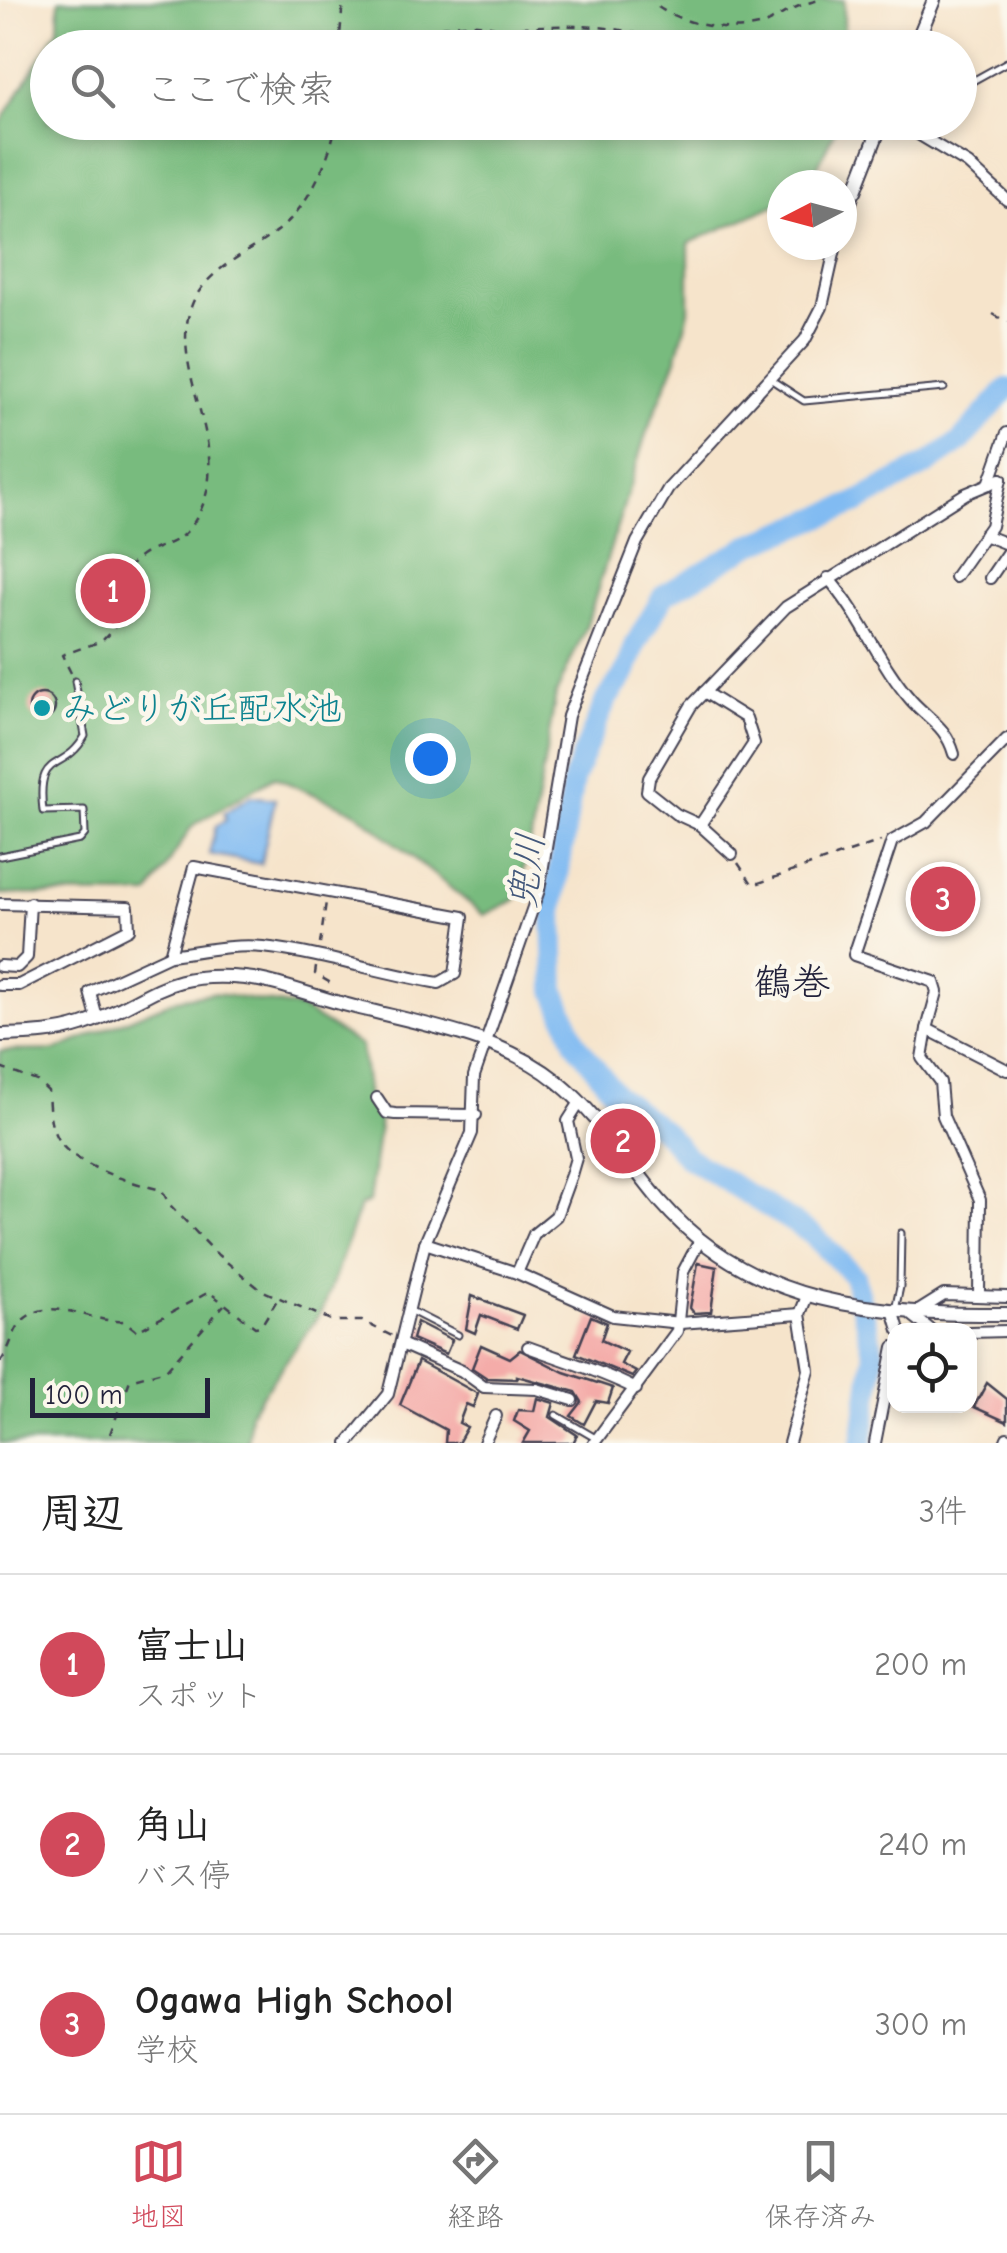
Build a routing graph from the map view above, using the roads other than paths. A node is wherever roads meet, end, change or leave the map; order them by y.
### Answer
1 (934, 0) edge
2 (922, 30) edge
3 (1007, 62) edge
4 (1000, 69) junction
5 (1007, 78) edge
6 (977, 80) edge
7 (875, 140) edge
8 (934, 140) edge
9 (857, 186) edge
10 (1007, 200) edge
11 (832, 260) edge
12 (770, 378) junction
13 (944, 388) dead end
14 (1007, 434) edge
15 (999, 480) edge
16 (984, 535) junction
17 (1007, 544) edge
18 (1007, 553) edge
19 (955, 577) dead end
20 (828, 578) junction
21 (990, 578) dead end
22 (75, 681) road end
23 (704, 692) junction
24 (1007, 738) edge
25 (954, 754) dead end
26 (700, 825) junction
27 (732, 854) road end
28 (0, 856) edge
29 (0, 904) edge
30 (30, 904) junction
31 (170, 955) junction
32 (0, 966) edge
33 (0, 986) edge
34 (97, 1018) junction
35 (927, 1030) junction
36 (0, 1035) edge
37 (486, 1042) junction
38 (1007, 1070) edge
39 (378, 1098) dead end
40 (580, 1102) junction
41 (476, 1115) junction
42 (901, 1233) dead end
43 (700, 1240) junction
44 (425, 1243) junction
45 (517, 1273) junction
46 (979, 1294) junction
47 (809, 1297) junction
48 (1007, 1297) edge
49 (409, 1310) junction
50 (894, 1313) junction
51 (800, 1314) junction
52 (912, 1314) junction
53 (1007, 1314) edge
54 (680, 1323) junction
55 (897, 1323) edge
56 (923, 1323) edge
57 (1007, 1331) edge
58 (977, 1332) edge
59 (458, 1335) dead end
60 (401, 1343) junction
61 (528, 1347) dead end
62 (887, 1382) edge
63 (636, 1389) junction
64 (573, 1400) dead end
65 (556, 1415) dead end
66 (496, 1416) dead end
67 (595, 1441) edge
68 (348, 1443) edge
69 (484, 1443) edge
70 (789, 1443) edge
71 (875, 1443) edge

1 - 2 street
3 - 4 lane
4 - 5 lane
4 - 6 lane
7 - 9 street
8 - 10 street
11 - 12 street
12 - 13 lane
12 - 37 street
14 - 15 street
15 - 16 street
15 - 20 street
16 - 17 street
16 - 19 street
18 - 21 street
20 - 23 street
20 - 25 street
22 - 28 lane
23 - 26 street
23 - 26 street
24 - 35 street
26 - 27 street
29 - 30 street
30 - 32 street
30 - 33 street
31 - 31 street
31 - 34 street
34 - 36 street
34 - 37 street
35 - 38 street
35 - 46 street
37 - 40 street
37 - 41 street
39 - 41 street
40 - 43 street
40 - 45 street
41 - 44 street
42 - 50 lane
43 - 47 street
43 - 54 street
44 - 45 street
44 - 49 street
45 - 54 street
46 - 48 street
46 - 52 street
47 - 50 street
47 - 51 street
49 - 59 lane
49 - 60 street
50 - 52 street
50 - 55 street
51 - 54 street
51 - 70 street
52 - 53 street
52 - 56 street
54 - 63 street
57 - 58 street
60 - 64 street
60 - 68 street
61 - 63 street
62 - 71 street
63 - 67 street
65 - 67 lane
66 - 69 street

